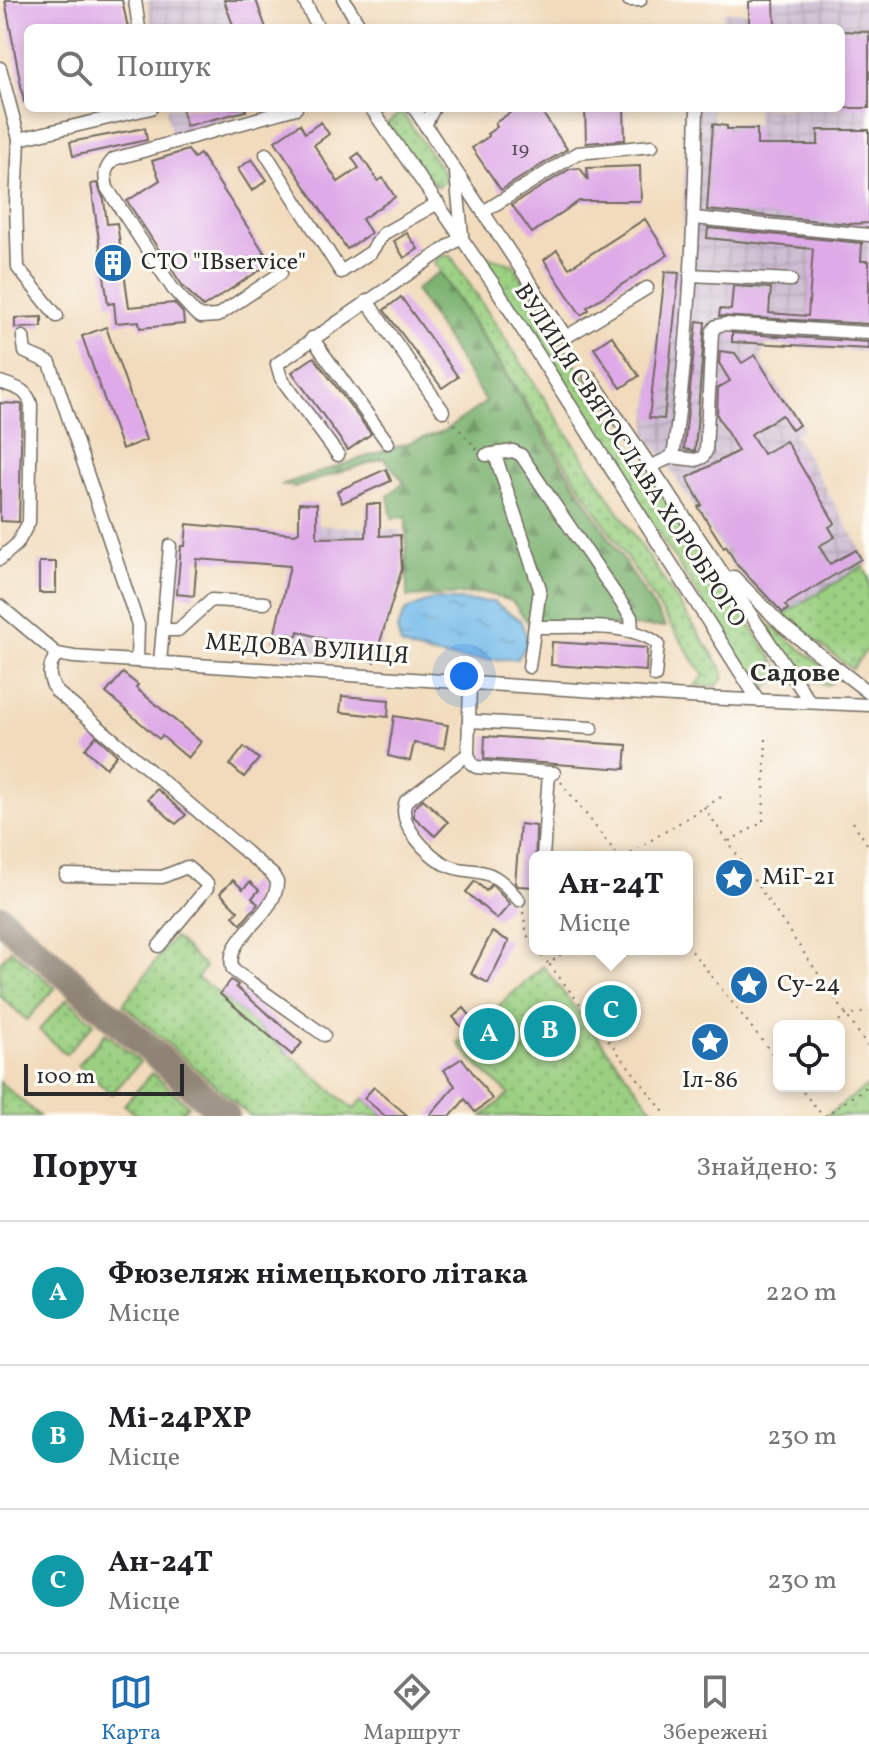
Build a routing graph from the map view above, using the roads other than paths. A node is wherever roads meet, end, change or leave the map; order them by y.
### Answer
1 (135, 0) edge
2 (304, 0) edge
3 (344, 0) edge
4 (629, 0) edge
5 (640, 0) edge
6 (138, 24) edge
7 (316, 24) edge
8 (359, 24) edge
9 (0, 68) edge
10 (134, 112) edge
11 (282, 112) edge
12 (374, 112) edge
13 (417, 112) edge
14 (432, 112) edge
15 (697, 112) edge
16 (425, 125) junction
17 (19, 139) junction
18 (652, 146) dead end
19 (266, 154) dead end
20 (456, 170) junction
21 (429, 190) junction
22 (438, 203) junction
23 (483, 212) junction
24 (694, 218) junction
25 (869, 235) edge
26 (462, 237) junction
27 (281, 273) dead end
28 (690, 275) junction
29 (791, 280) dead end
30 (647, 288) dead end
31 (367, 301) junction
32 (57, 316) dead end
33 (869, 333) edge
34 (23, 337) dead end
35 (312, 338) junction
36 (590, 377) dead end
37 (0, 382) edge
38 (443, 411) road end
39 (388, 443) dead end
40 (338, 455) dead end
41 (671, 457) junction
42 (652, 466) junction
43 (170, 546) dead end
44 (709, 552) junction
45 (0, 559) edge
46 (265, 603) dead end
47 (0, 606) edge
48 (535, 627) junction
49 (163, 630) junction
50 (632, 630) junction
51 (57, 654) junction
52 (137, 661) junction
53 (160, 663) junction
54 (529, 667) dead end
55 (655, 676) dead end
56 (470, 683) junction
57 (869, 693) edge
58 (758, 700) junction
59 (810, 702) junction
60 (869, 705) edge
61 (469, 721) junction
62 (592, 728) dead end
63 (468, 754) junction
64 (544, 851) edge
65 (66, 875) dead end
66 (519, 900) road end
67 (159, 946) dead end
68 (324, 1035) dead end

1 - 6 street
2 - 7 street
3 - 8 street
4 - 5 street
9 - 17 street
10 - 17 street
11 - 27 street
12 - 21 street, ВУЛИЦЯ СВЯТОСЛАВА ХОРОБРОГО
13 - 16 street, ВУЛИЦЯ СВЯТОСЛАВА ХОРОБРОГО
14 - 16 street
15 - 24 street
16 - 20 street, ВУЛИЦЯ СВЯТОСЛАВА ХОРОБРОГО
17 - 32 street
18 - 23 street
19 - 22 street
20 - 21 street
20 - 23 street, ВУЛИЦЯ СВЯТОСЛАВА ХОРОБРОГО
20 - 26 street, ВУЛИЦЯ СВЯТОСЛАВА ХОРОБРОГО
21 - 22 street, ВУЛИЦЯ СВЯТОСЛАВА ХОРОБРОГО
22 - 26 street, ВУЛИЦЯ СВЯТОСЛАВА ХОРОБРОГО
23 - 30 street, ВУЛИЦЯ СВЯТОСЛАВА ХОРОБРОГО
24 - 25 street
24 - 28 street
26 - 31 street
26 - 58 street, ВУЛИЦЯ СВЯТОСЛАВА ХОРОБРОГО
28 - 29 street
28 - 41 street
31 - 35 street
31 - 38 street
33 - 41 street
34 - 52 street
35 - 39 street
35 - 40 street
36 - 42 street, ВУЛИЦЯ СВЯТОСЛАВА ХОРОБРОГО
37 - 45 street
41 - 42 street
42 - 44 street, ВУЛИЦЯ СВЯТОСЛАВА ХОРОБРОГО
43 - 49 street
44 - 57 street
44 - 59 street, ВУЛИЦЯ СВЯТОСЛАВА ХОРОБРОГО
46 - 49 street
47 - 51 street
48 - 50 street
48 - 50 street
48 - 54 street
49 - 53 street
50 - 55 street
51 - 52 street, МЕДОВА ВУЛИЦЯ
51 - 68 street
52 - 53 street, МЕДОВА ВУЛИЦЯ
53 - 56 street, МЕДОВА ВУЛИЦЯ
56 - 58 street, МЕДОВА ВУЛИЦЯ
56 - 61 street
58 - 59 street, МЕДОВА ВУЛИЦЯ
59 - 60 street, МЕДОВА ВУЛИЦЯ
61 - 62 street
61 - 63 street
63 - 64 street
63 - 66 street
65 - 67 street

